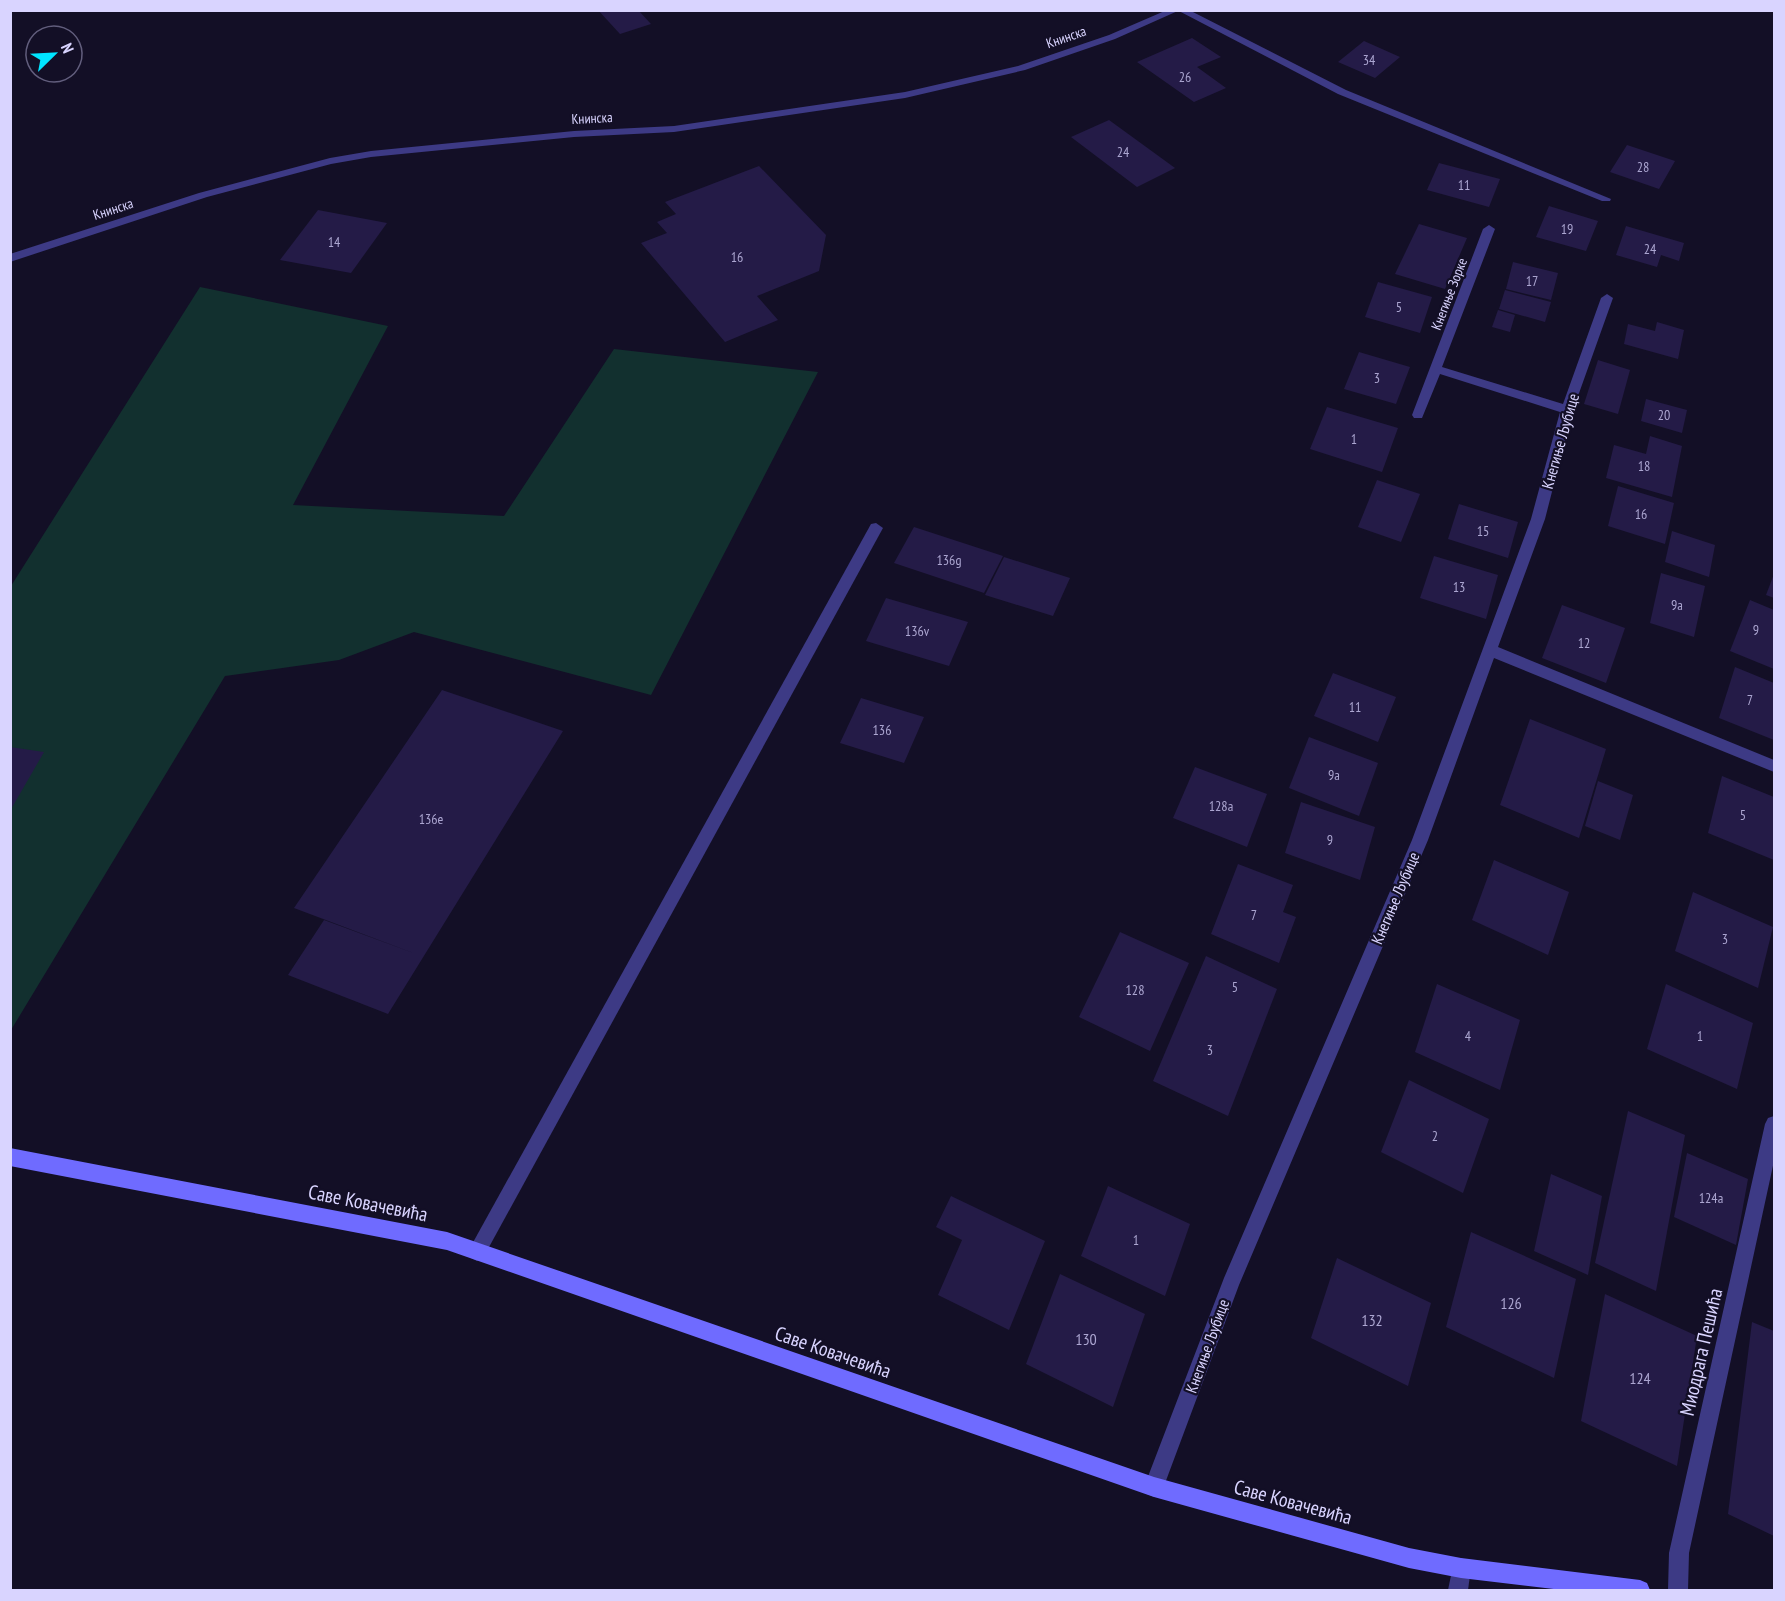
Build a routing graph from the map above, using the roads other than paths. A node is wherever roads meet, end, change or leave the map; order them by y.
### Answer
1 (1176, 10) edge
2 (1181, 10) edge
3 (1606, 199) dead end
4 (1490, 229) dead end
5 (10, 258) edge
6 (1607, 298) dead end
7 (1436, 369) junction
8 (1567, 410) junction
9 (1418, 415) dead end
10 (876, 528) dead end
11 (1490, 650) junction
12 (1774, 766) edge
13 (1774, 1124) edge
14 (10, 1157) edge
15 (477, 1252) junction
16 (1154, 1487) junction
17 (1461, 1568) junction
18 (1458, 1590) edge
19 (1640, 1590) edge
20 (1678, 1590) edge

1 - 5 street, Книнска
2 - 3 street
4 - 7 street, Кнегиње Зорке
6 - 8 street, Кнегиње Љубице
7 - 8 street
7 - 9 street, Кнегиње Зорке
8 - 11 street, Кнегиње Љубице
10 - 15 street
11 - 12 street
11 - 16 street, Кнегиње Љубице
13 - 20 street, Миодрага Пешића
14 - 15 street, Саве Ковачевића
15 - 16 street, Саве Ковачевића
16 - 17 street, Саве Ковачевића
17 - 18 street
17 - 19 street, Саве Ковачевића

